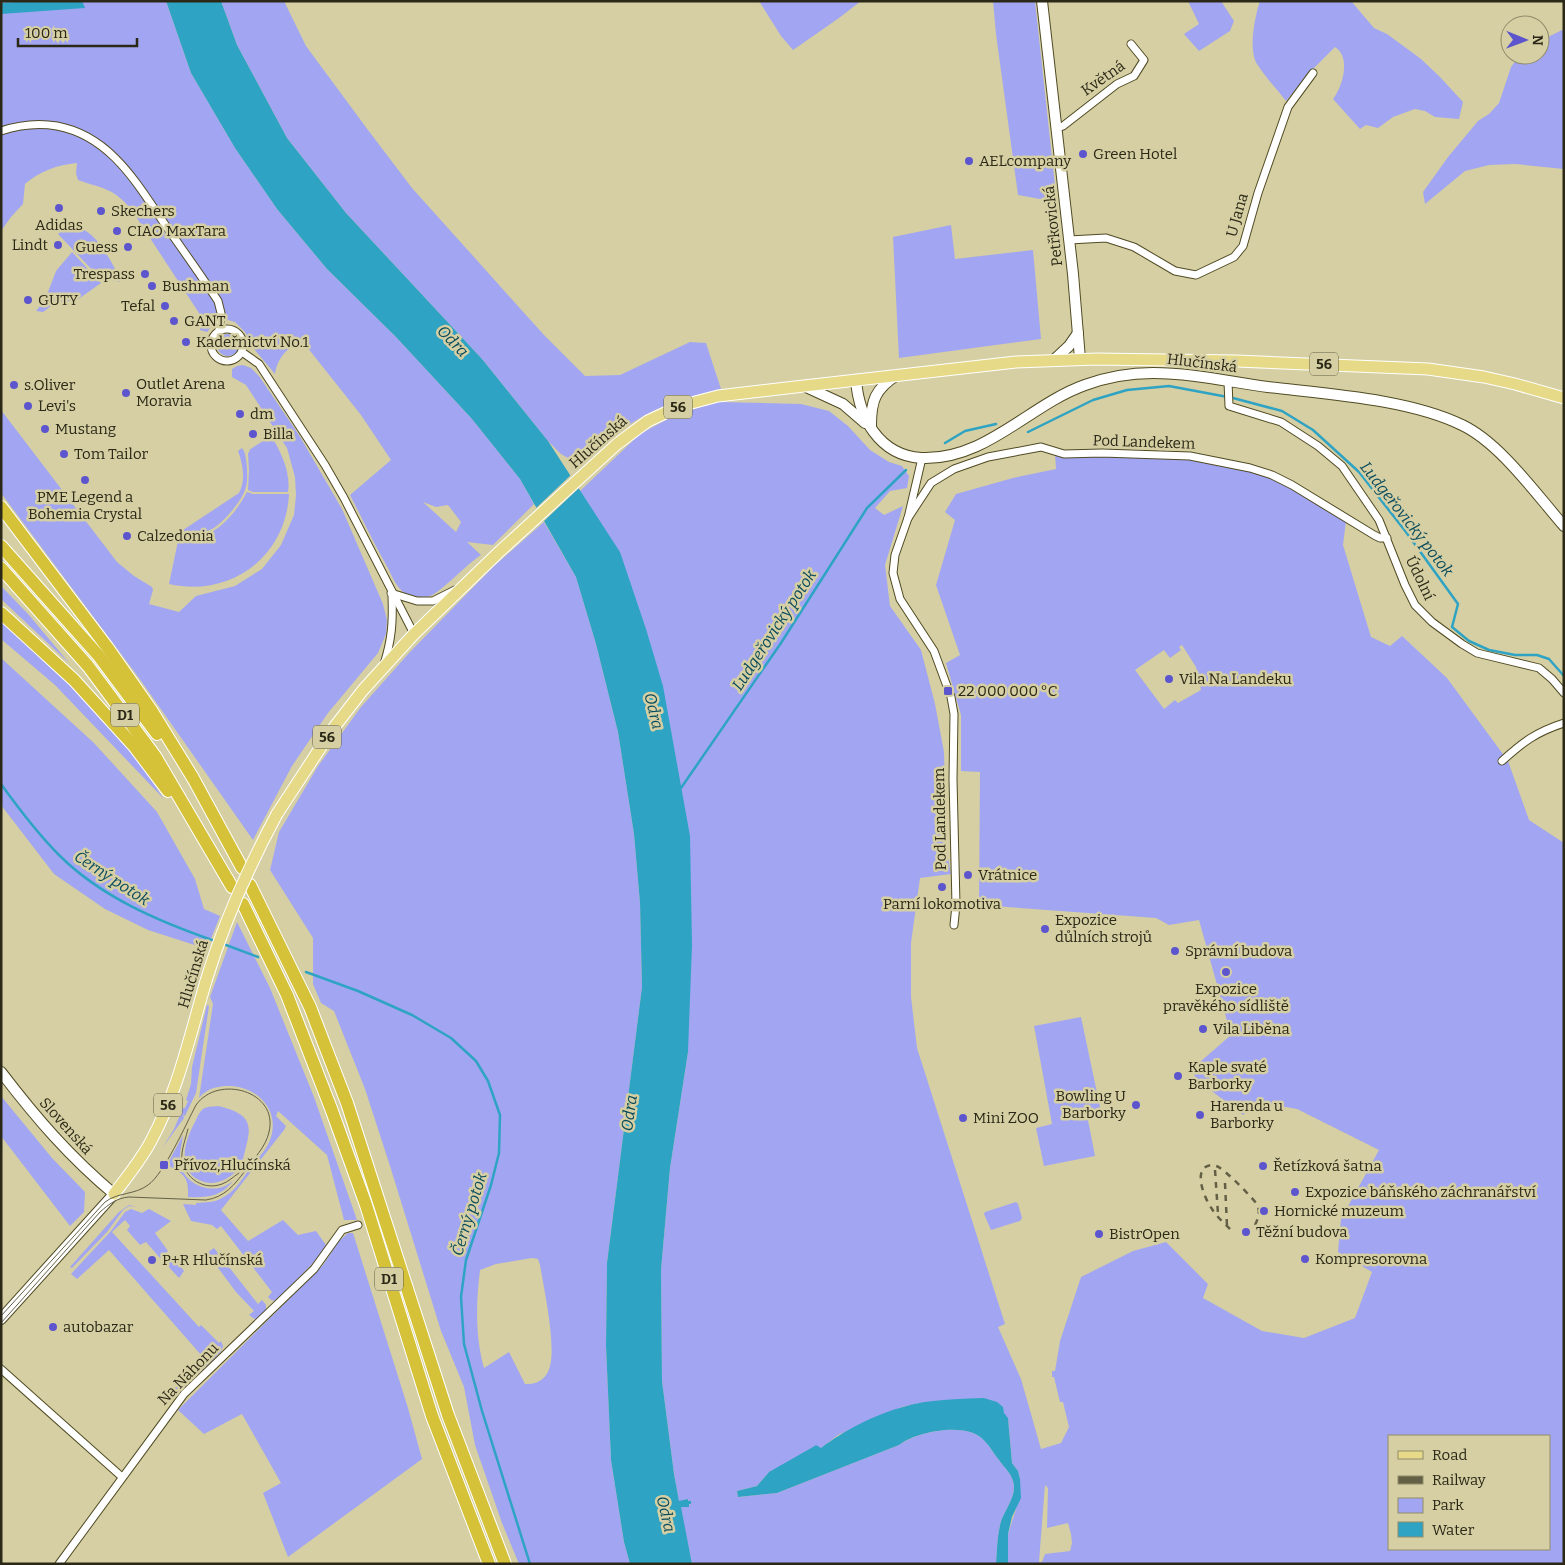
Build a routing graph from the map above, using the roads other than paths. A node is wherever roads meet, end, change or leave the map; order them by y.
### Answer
1 (1042, 1) edge
2 (1131, 44) dead end
3 (1313, 73) dead end
4 (1057, 128) junction
5 (1, 131) edge
6 (1069, 240) junction
7 (219, 331) junction
8 (1078, 333) junction
9 (242, 352) junction
10 (1080, 359) junction
11 (1054, 360) junction
12 (897, 375) junction
13 (856, 380) junction
14 (1228, 381) junction
15 (804, 386) junction
16 (1564, 398) edge
17 (871, 429) junction
18 (922, 458) junction
19 (1, 507) edge
20 (908, 518) junction
21 (1564, 526) edge
22 (1387, 538) junction
23 (1, 546) edge
24 (1, 568) edge
25 (464, 586) junction
26 (392, 593) junction
27 (1, 613) edge
28 (414, 634) junction
29 (384, 666) junction
30 (1564, 694) edge
31 (1564, 723) edge
32 (1502, 761) dead end
33 (216, 822) junction
34 (242, 868) dead end
35 (250, 885) dead end
36 (242, 904) dead end
37 (954, 925) dead end
38 (1, 1072) edge
39 (114, 1194) junction
40 (358, 1225) dead end
41 (1, 1319) edge
42 (1, 1369) edge
43 (122, 1477) junction
44 (59, 1564) edge
45 (489, 1564) edge
46 (505, 1564) edge

1 - 4 street, Petřkovická
2 - 4 street, Květná
3 - 6 street, U Jana
4 - 6 street, Petřkovická
5 - 7 street
6 - 8 street, Petřkovická
7 - 9 street
7 - 9 street
8 - 10 street, Petřkovická
8 - 11 street
9 - 26 street
10 - 11 main road, 56
10 - 16 main road, 56
11 - 12 main road, Hlučínská / 56
12 - 13 main road, Hlučínská / 56
12 - 17 street
13 - 15 main road, Hlučínská / 56
13 - 17 street, Hlučínská
14 - 18 street, Hlučínská
14 - 21 street, Hlučínská
14 - 22 street, Údolní
15 - 17 street
15 - 25 main road, Hlučínská / 56
17 - 18 street, Hlučínská
18 - 20 street, Pod Landekem
19 - 33 highway, D1
20 - 22 street, Pod Landekem
20 - 37 street, Pod Landekem
22 - 30 street, Údolní
23 - 33 highway, D1
24 - 27 highway, D1
25 - 26 street
25 - 28 main road, Hlučínská / 56
26 - 28 street
26 - 29 street
28 - 29 main road, Hlučínská / 56
29 - 39 main road, Hlučínská / 56, bridge
31 - 32 street
33 - 34 highway, D1
35 - 46 highway, D1
36 - 45 highway, D1
38 - 39 street, Slovenská
39 - 41 street, Hlučínská
40 - 43 street, Na Náhonu
42 - 43 street
43 - 44 street, Na Náhonu

